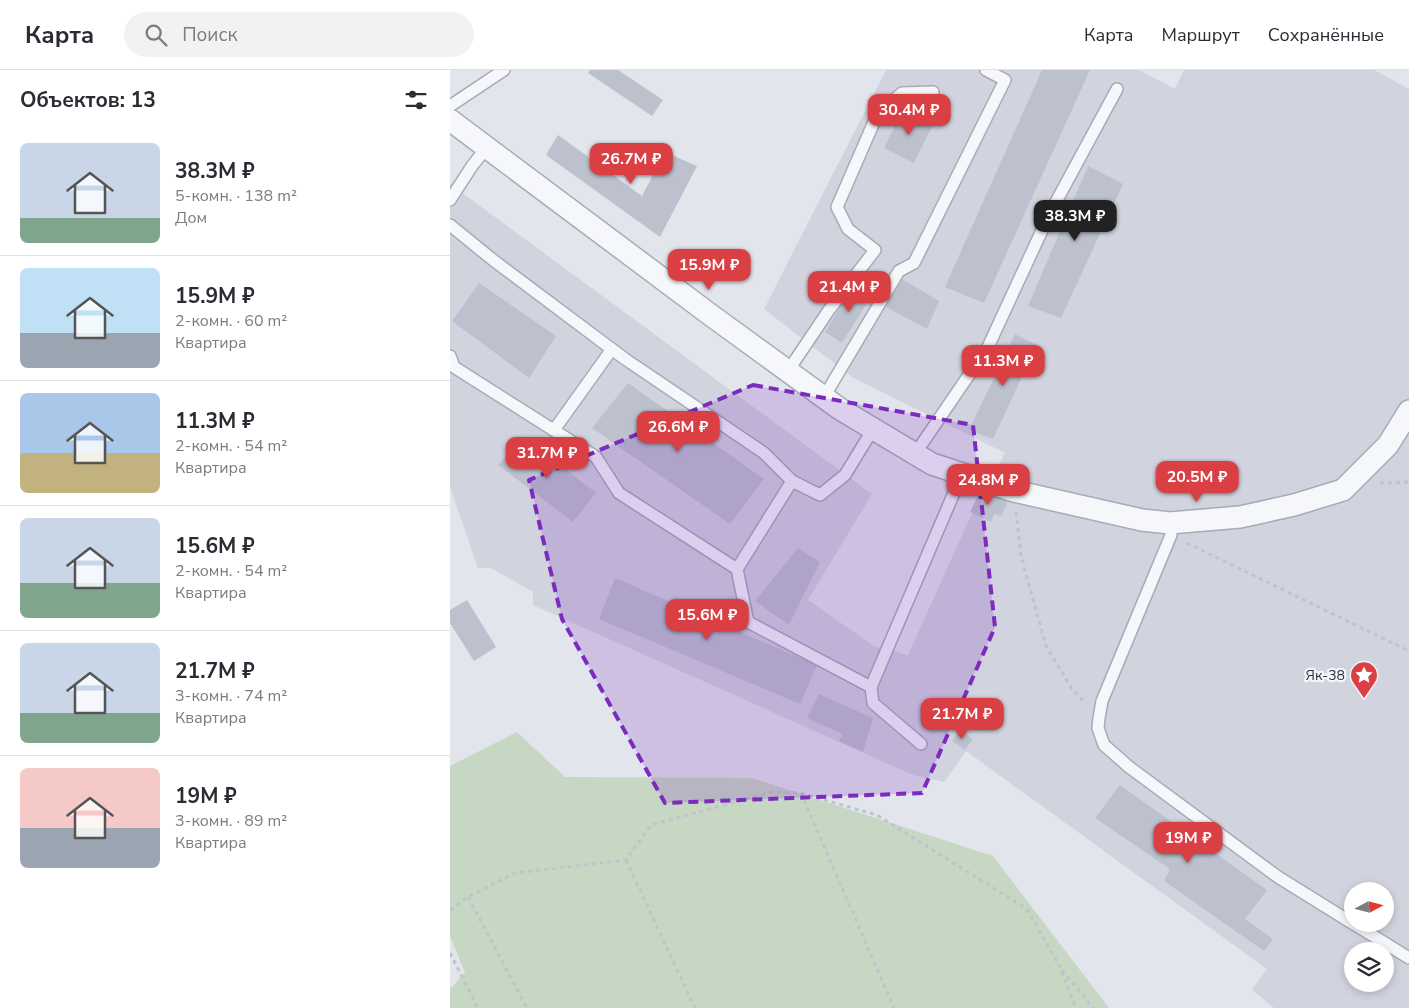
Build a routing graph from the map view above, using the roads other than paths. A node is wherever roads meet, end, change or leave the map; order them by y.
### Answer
1 (504, 70) edge
2 (986, 70) edge
3 (1117, 89) dead end
4 (933, 92) dead end
5 (450, 106) edge
6 (450, 120) edge
7 (487, 148) junction
8 (450, 200) edge
9 (450, 225) edge
10 (612, 349) junction
11 (450, 356) edge
12 (788, 371) junction
13 (824, 397) junction
14 (1409, 411) edge
15 (873, 429) junction
16 (554, 430) junction
17 (915, 454) junction
18 (962, 474) junction
19 (792, 481) junction
20 (1170, 529) junction
21 (737, 568) junction
22 (871, 687) junction
23 (921, 744) dead end
24 (1344, 917) edge
25 (1367, 932) edge
26 (1409, 958) edge

1 - 5 lane
2 - 13 lane
3 - 17 lane
4 - 12 lane
6 - 7 street
7 - 8 lane
7 - 12 street
9 - 10 lane
10 - 16 lane
10 - 19 lane
11 - 16 lane
12 - 13 street
13 - 15 street
14 - 20 street
15 - 17 street
15 - 19 lane
16 - 21 lane
17 - 18 street
18 - 20 street
18 - 22 lane
19 - 21 lane
20 - 24 lane
21 - 22 lane
22 - 23 lane
25 - 26 lane

